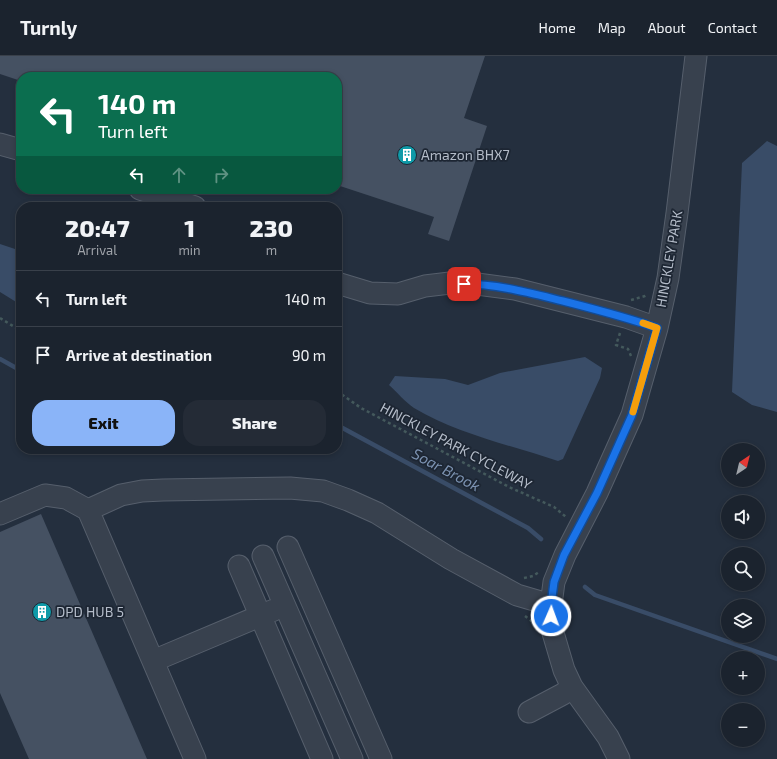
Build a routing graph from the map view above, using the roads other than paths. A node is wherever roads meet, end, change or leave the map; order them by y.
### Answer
1 (696, 56) edge
2 (0, 144) edge
3 (16, 149) edge
4 (155, 194) edge
5 (180, 202) edge
6 (342, 285) edge
7 (657, 328) junction
8 (88, 510) junction
9 (0, 514) edge
10 (288, 547) dead end
11 (263, 556) dead end
12 (239, 566) dead end
13 (308, 595) junction
14 (285, 605) junction
15 (551, 605) junction
16 (260, 615) junction
17 (153, 661) junction
18 (572, 687) junction
19 (529, 712) dead end
20 (195, 759) edge
21 (322, 759) edge
22 (352, 759) edge
23 (381, 759) edge
24 (619, 759) edge

1 - 7 street, HINCKLEY PARK
2 - 3 street
4 - 5 street
6 - 7 street
7 - 15 street, HINCKLEY PARK
8 - 9 street
8 - 15 street
8 - 17 street
10 - 13 street
11 - 14 street
12 - 16 street
13 - 14 street
13 - 23 street
14 - 16 street
14 - 22 street
15 - 18 street, HINCKLEY PARK
16 - 17 street
16 - 21 street
17 - 20 street
18 - 19 street
18 - 24 street, HINCKLEY PARK

